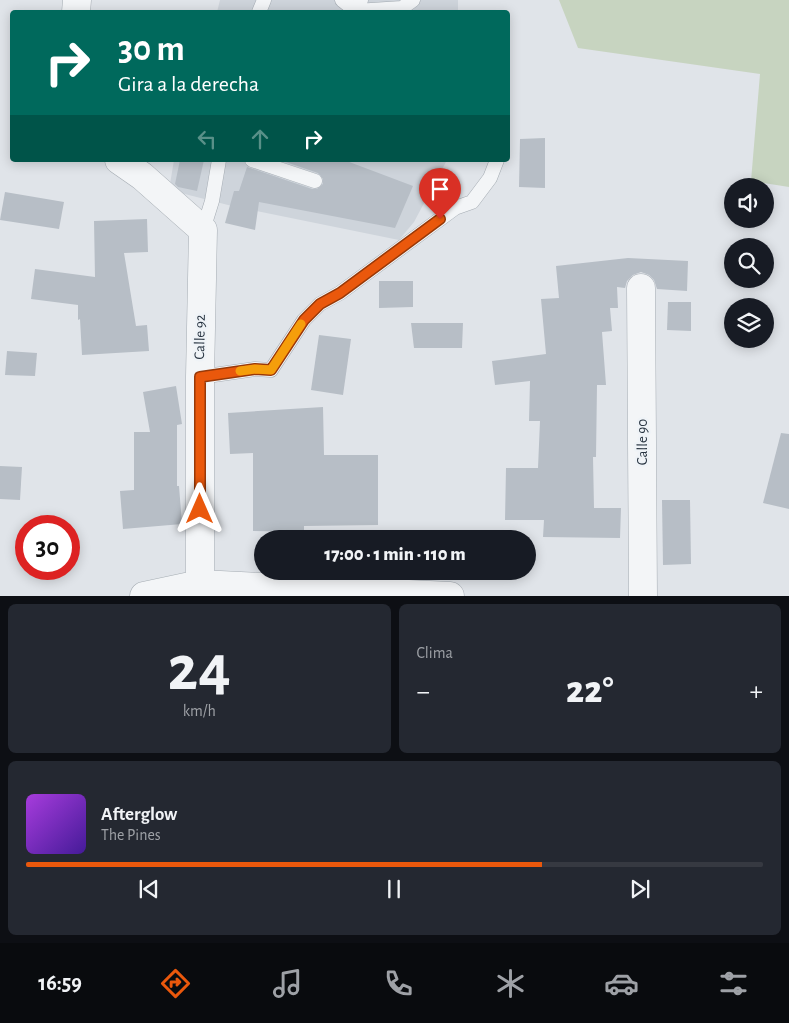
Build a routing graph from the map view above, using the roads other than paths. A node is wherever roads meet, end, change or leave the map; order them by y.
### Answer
1 (342, 0) edge
2 (413, 0) edge
3 (358, 8) edge
4 (122, 162) edge
5 (219, 162) edge
6 (258, 162) edge
7 (496, 162) edge
8 (315, 181) dead end
9 (203, 230) junction
10 (641, 288) dead end
11 (200, 377) junction
12 (200, 584) junction
13 (144, 596) edge
14 (450, 596) edge
15 (643, 596) edge

1 - 3 lane
2 - 3 lane
4 - 9 street
5 - 9 lane
6 - 8 lane
7 - 11 lane
9 - 11 street, Calle 92
10 - 15 street, Calle 90
11 - 12 street, Calle 92
12 - 13 street
12 - 14 street

